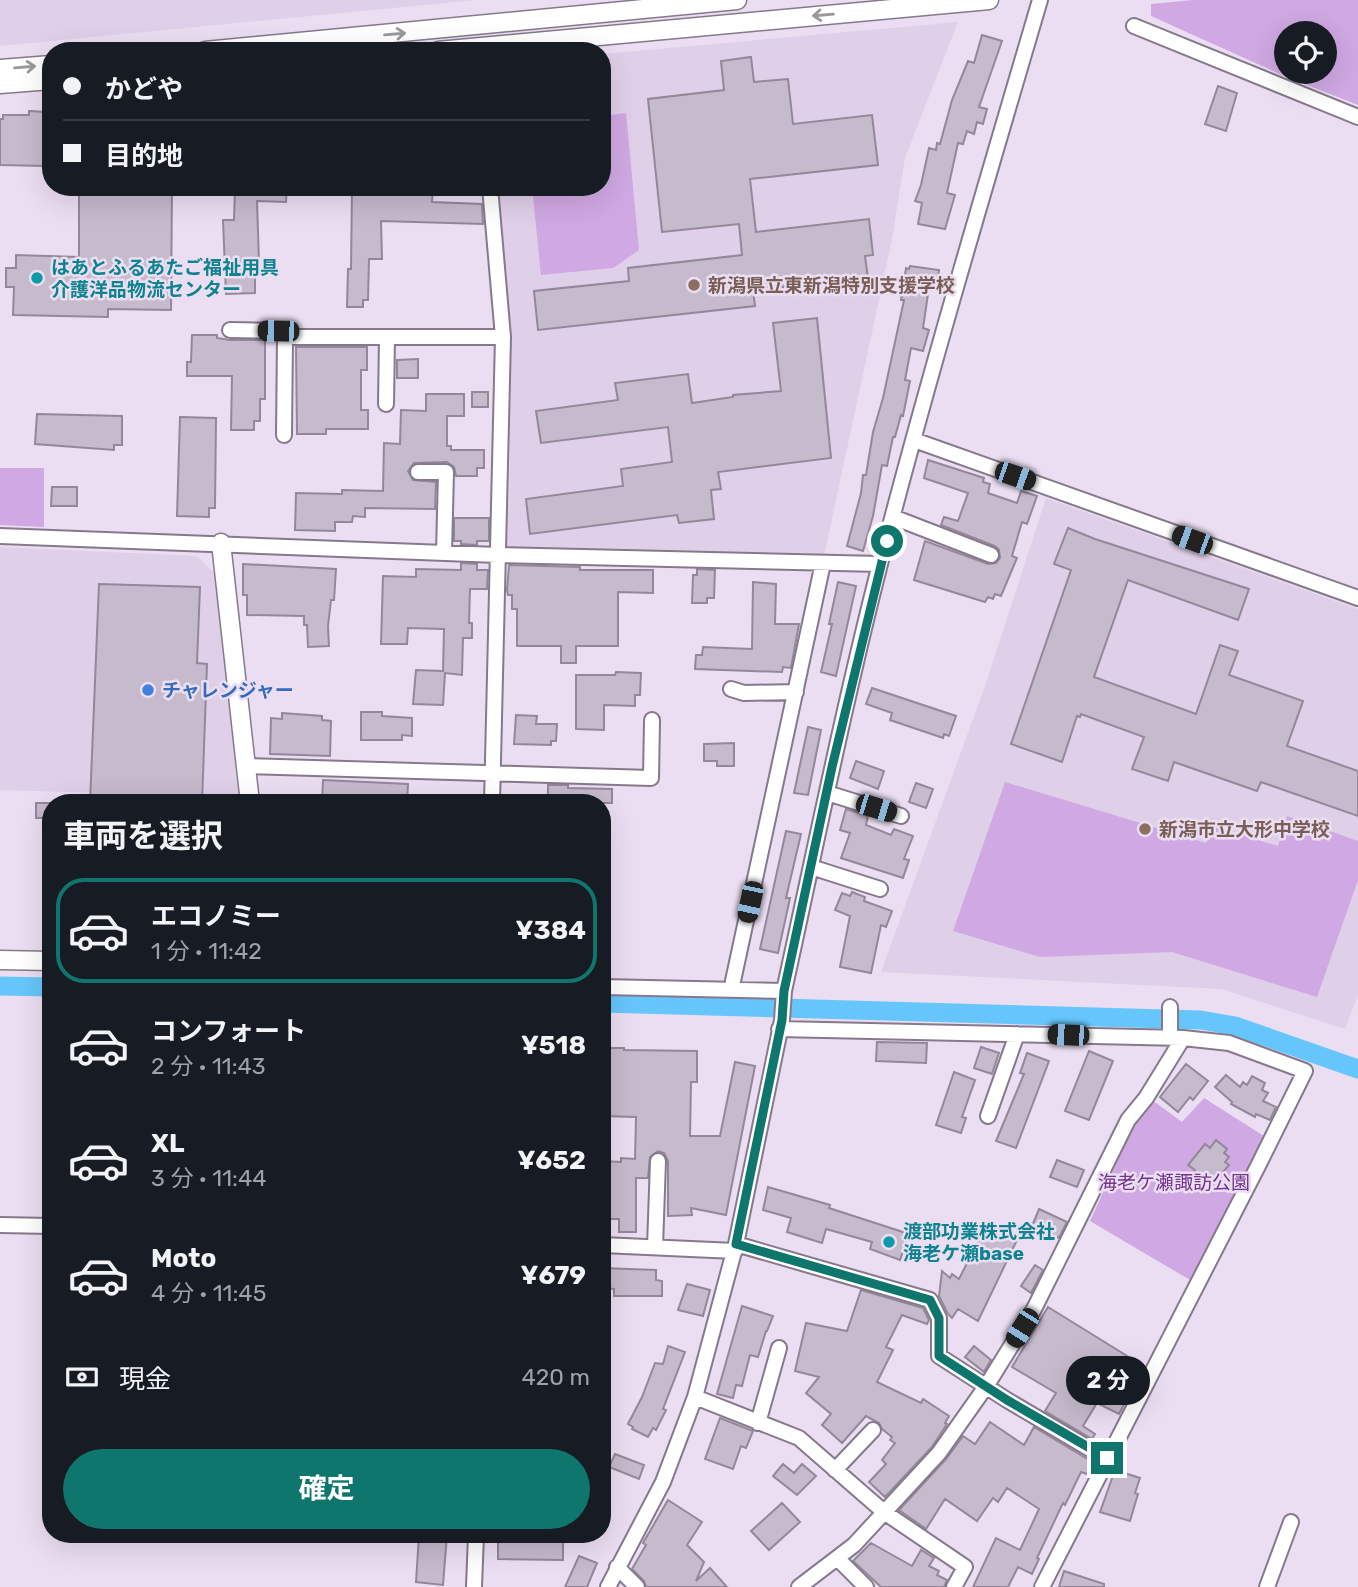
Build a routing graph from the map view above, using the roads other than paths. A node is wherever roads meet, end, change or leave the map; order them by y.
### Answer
1 (737, 0) edge
2 (989, 0) edge
3 (1040, 0) edge
4 (613, 6) edge
5 (1134, 26) dead end
6 (287, 42) edge
7 (549, 42) edge
8 (42, 66) edge
9 (0, 69) edge
10 (42, 81) edge
11 (0, 84) edge
12 (1358, 117) edge
13 (491, 196) edge
14 (230, 330) dead end
15 (285, 337) junction
16 (503, 337) junction
17 (387, 338) junction
18 (386, 404) dead end
19 (284, 435) dead end
20 (914, 440) junction
21 (418, 472) dead end
22 (893, 517) junction
23 (0, 536) edge
24 (221, 544) junction
25 (444, 553) junction
26 (498, 555) junction
27 (991, 555) dead end
28 (823, 563) junction
29 (880, 564) junction
30 (1358, 598) edge
31 (731, 689) dead end
32 (796, 691) junction
33 (652, 720) dead end
34 (246, 766) junction
35 (493, 772) junction
36 (827, 793) junction
37 (249, 794) edge
38 (492, 794) edge
39 (901, 816) dead end
40 (811, 867) junction
41 (880, 889) dead end
42 (0, 960) edge
43 (42, 961) edge
44 (733, 981) dead end
45 (611, 987) edge
46 (784, 995) junction
47 (1170, 1007) dead end
48 (780, 1025) junction
49 (1017, 1034) junction
50 (1176, 1038) junction
51 (988, 1116) dead end
52 (657, 1161) dead end
53 (0, 1225) edge
54 (42, 1226) edge
55 (611, 1245) edge
56 (655, 1247) junction
57 (735, 1247) junction
58 (779, 1348) dead end
59 (987, 1385) junction
60 (695, 1397) junction
61 (758, 1423) junction
62 (873, 1430) dead end
63 (1107, 1458) junction
64 (835, 1470) junction
65 (884, 1513) junction
66 (1292, 1522) dead end
67 (476, 1543) edge
68 (837, 1558) junction
69 (618, 1567) junction
70 (474, 1587) edge
71 (608, 1587) edge
72 (637, 1587) edge
73 (799, 1587) edge
74 (866, 1587) edge
75 (954, 1587) edge
76 (1042, 1587) edge
77 (1267, 1587) edge

1 - 4 street
2 -> 7 street
3 - 20 street
6 -> 4 street
5 - 12 street
9 -> 8 street
10 - 11 street
13 - 16 street
14 - 15 street
15 - 17 street
15 - 19 street
16 - 17 street
16 - 26 street
17 - 18 street
20 - 22 street
20 - 30 street
21 - 25 street
22 - 27 street
22 - 29 street
23 - 24 street
24 - 25 street
24 - 34 street
25 - 26 street
26 - 28 street
26 - 35 street
28 - 29 street
28 - 32 street
29 - 36 street
31 - 32 street
32 - 44 street
33 - 35 street
34 - 35 street
34 - 37 street
35 - 38 street
36 - 39 street
36 - 40 street
40 - 41 street
40 - 46 street
42 - 43 street
45 - 46 street
46 - 48 street
47 - 50 street
48 - 49 street
48 - 57 street
49 - 50 street
49 - 51 street
50 - 59 street
50 - 63 street
52 - 56 street
53 - 54 street
55 - 56 street
56 - 57 street
57 - 59 street
57 - 60 street
58 - 61 street
59 - 63 street
59 - 65 street
60 - 61 street
60 - 69 street
61 - 64 street
62 - 64 street
63 - 76 street
64 - 65 street
65 - 68 street
65 - 75 street
66 - 77 street
67 - 70 street
68 - 73 street
68 - 74 street
69 - 71 street
69 - 72 street

